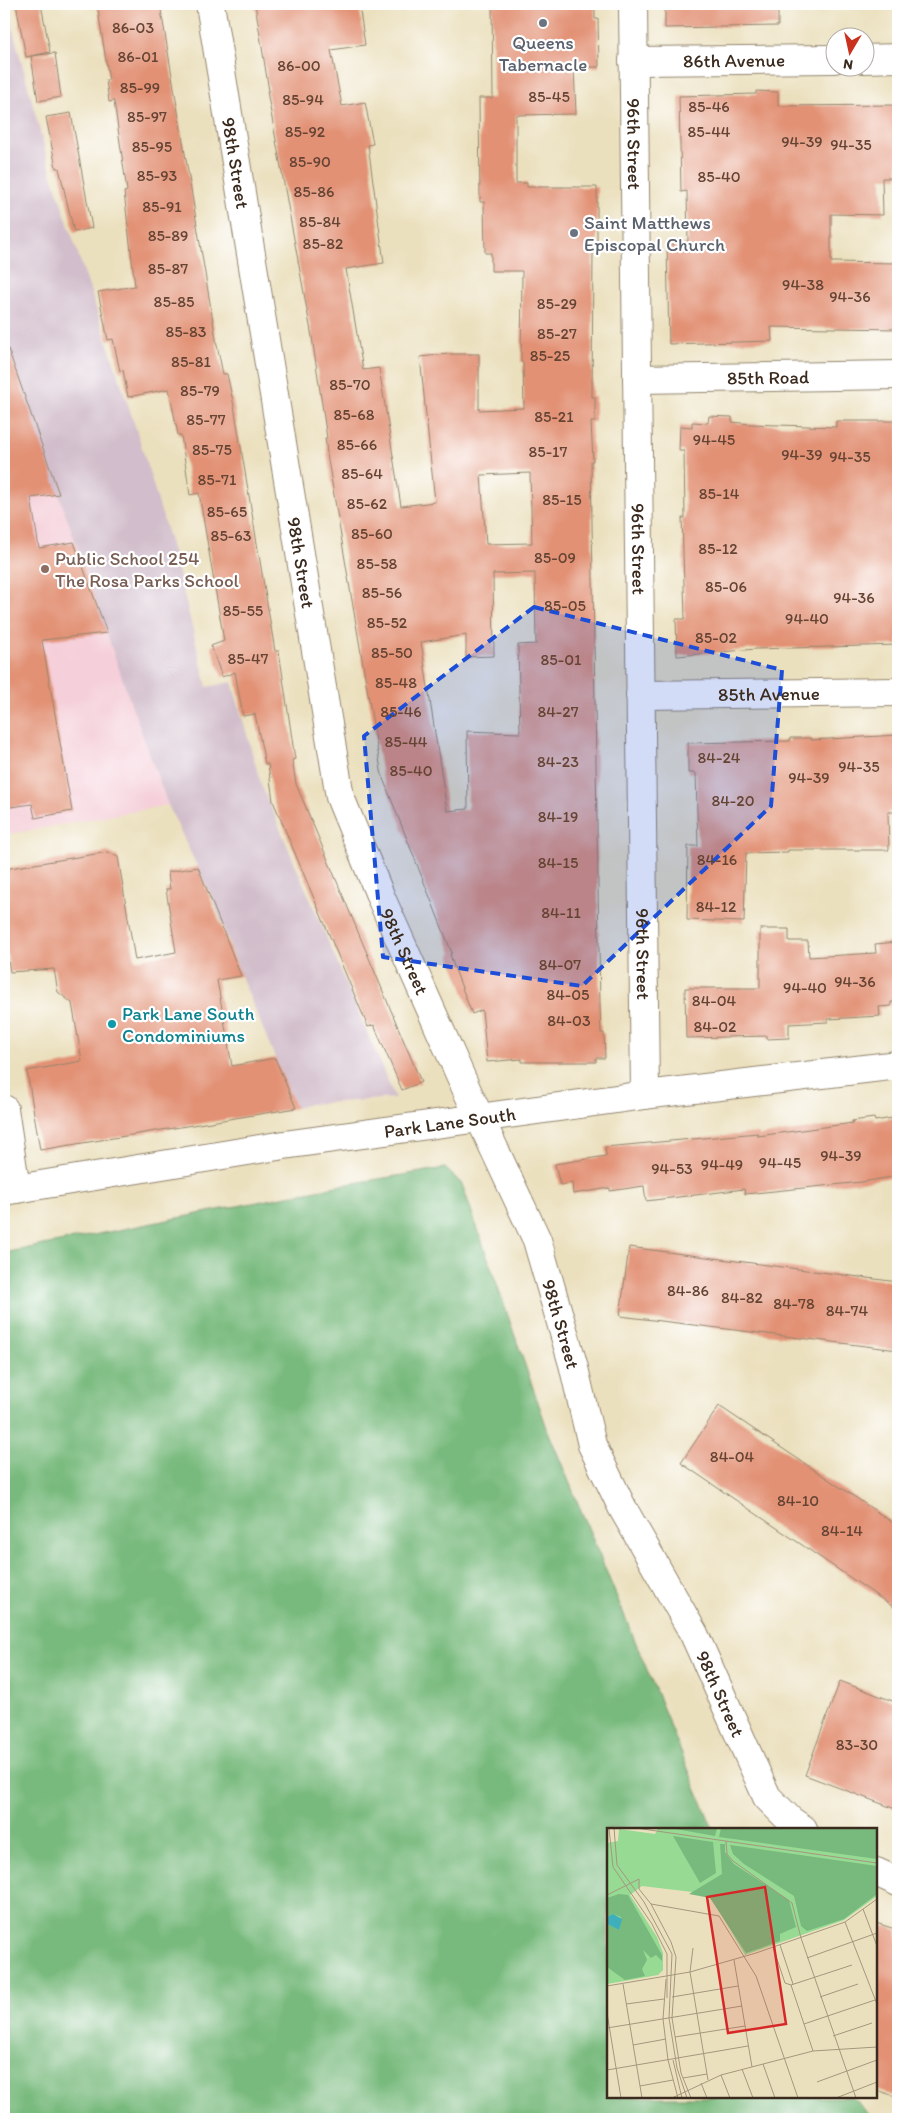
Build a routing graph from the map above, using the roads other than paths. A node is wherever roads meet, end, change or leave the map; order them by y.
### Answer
1 (210, 4) edge
2 (633, 4) edge
3 (898, 58) edge
4 (824, 59) edge
5 (874, 59) edge
6 (633, 61) junction
7 (898, 375) edge
8 (637, 379) junction
9 (898, 692) edge
10 (640, 695) junction
11 (898, 1065) edge
12 (646, 1095) junction
13 (4, 1109) edge
14 (480, 1118) junction
15 (10, 1190) edge
16 (802, 1828) edge
17 (877, 1872) edge
18 (898, 1882) edge

1 - 14 street, 98th Street
2 - 6 street, 96th Street
3 - 5 street
4 - 6 street, 86th Avenue
6 - 8 street, 96th Street
7 - 8 street, 85th Road
8 - 10 street, 96th Street
9 - 10 street, 85th Avenue
10 - 12 street, 96th Street
11 - 12 street, Park Lane South
12 - 14 street, Park Lane South
13 - 15 street
14 - 15 street, Park Lane South
14 - 16 street, 98th Street
17 - 18 street

